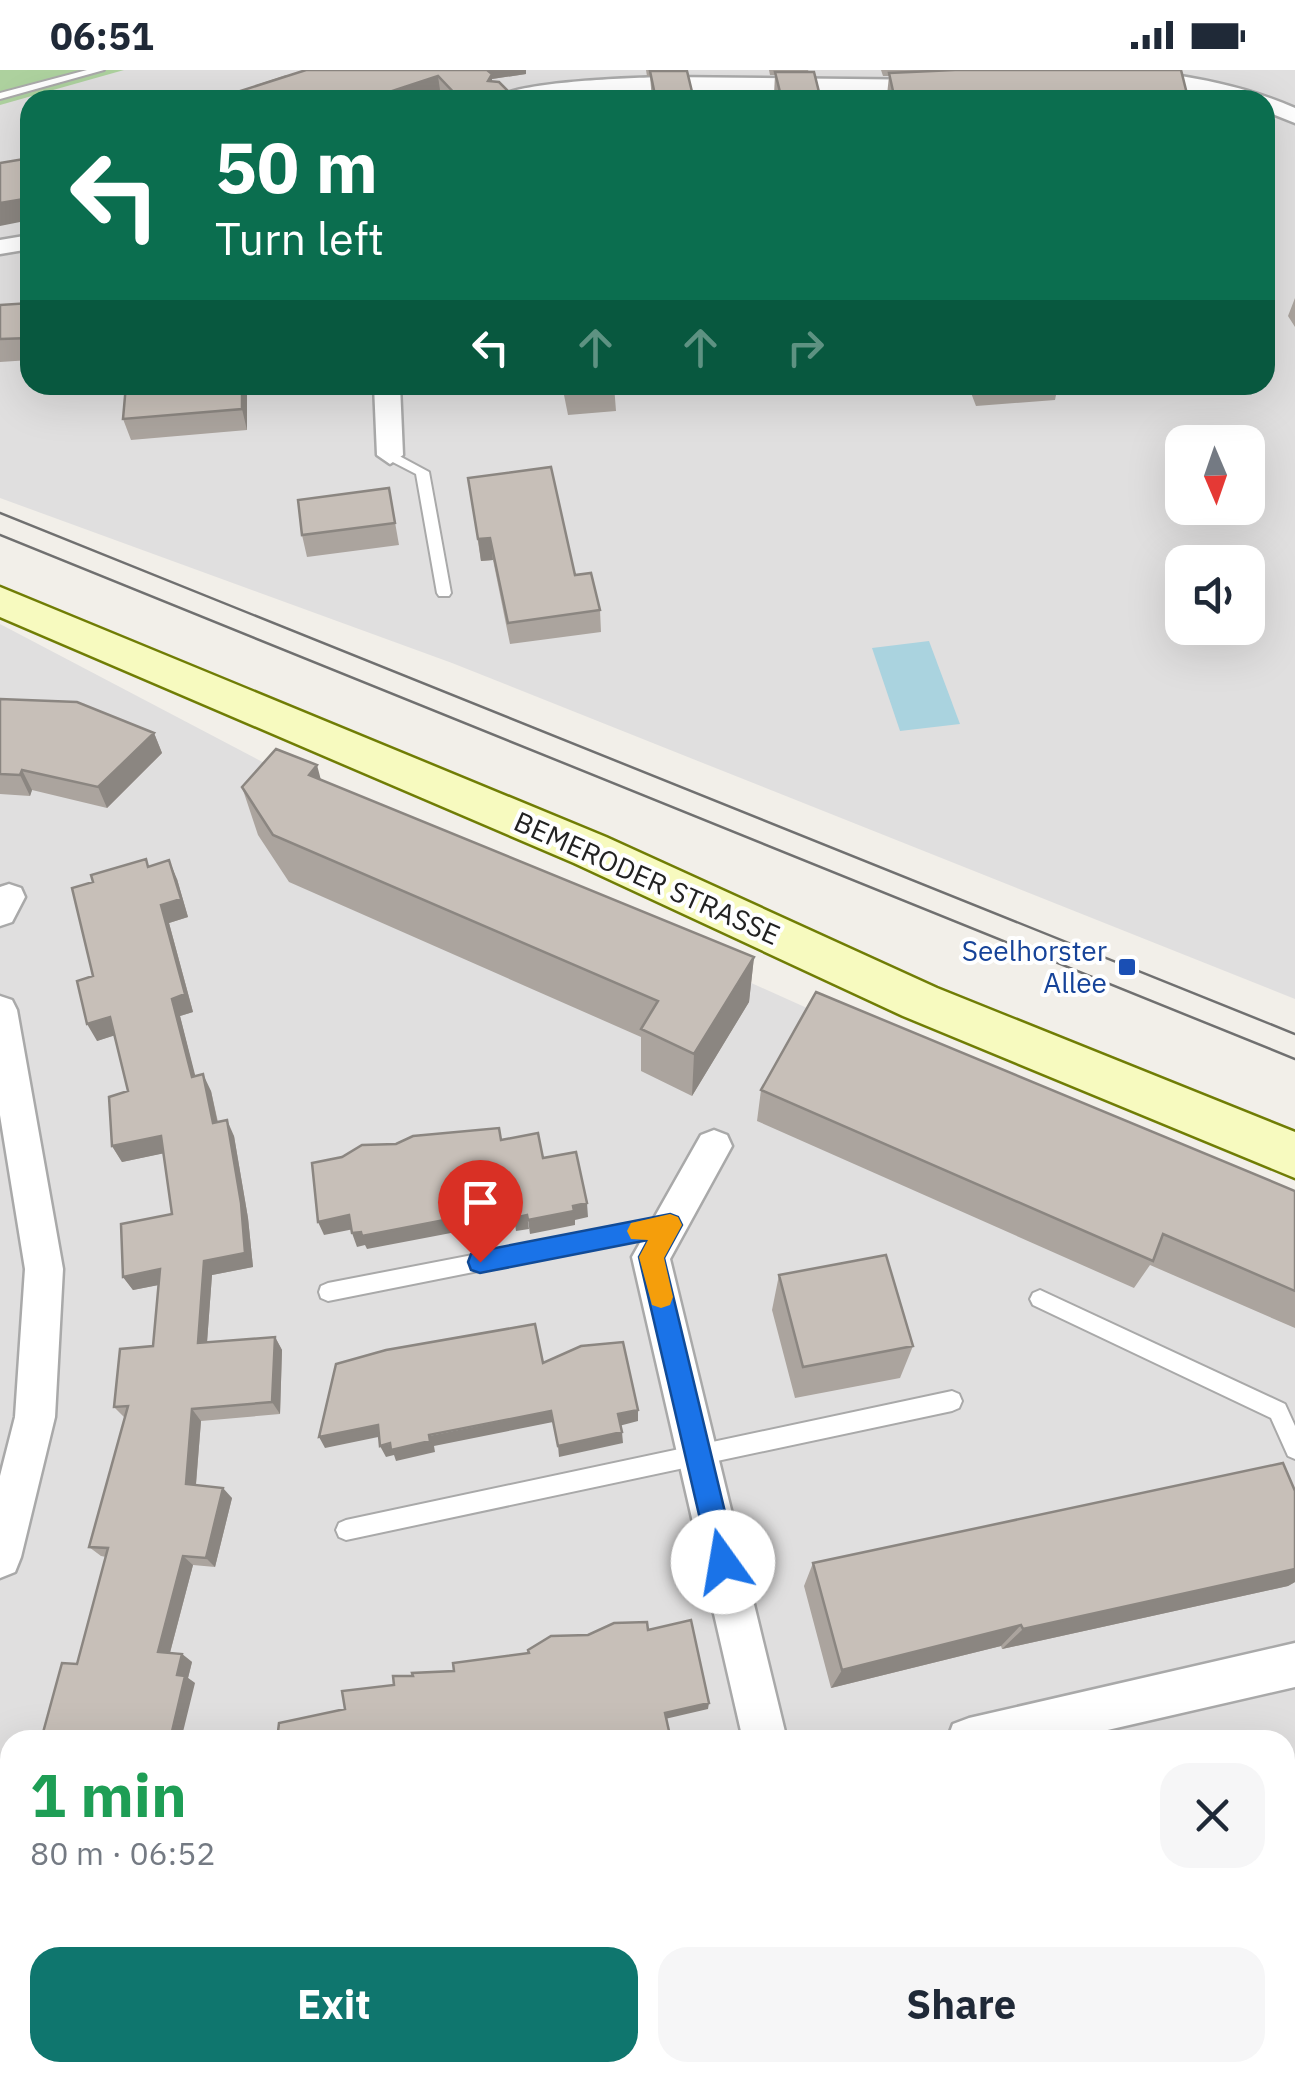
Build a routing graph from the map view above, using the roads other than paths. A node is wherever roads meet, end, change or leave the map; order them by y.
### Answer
1 (99, 70) edge
2 (1109, 75) edge
3 (957, 85) edge
4 (23, 90) edge
5 (540, 90) edge
6 (1223, 90) edge
7 (387, 395) edge
8 (390, 455) joint
9 (444, 593) dead end
10 (0, 601) edge
11 (0, 1010) edge
12 (714, 1146) dead end
13 (1295, 1154) edge
14 (670, 1225) junction
15 (328, 1292) dead end
16 (1040, 1299) dead end
17 (952, 1402) dead end
18 (1295, 1449) edge
19 (698, 1456) junction
20 (346, 1530) dead end
21 (0, 1557) edge
22 (1295, 1665) edge
23 (763, 1730) edge
24 (1012, 1730) edge

1 - 4 lane
2 - 6 street
3 - 5 street
7 - 8 street
8 - 9 lane
10 - 13 main road, BEMERODER STRASSE
11 - 21 street
12 - 14 street
14 - 15 lane
14 - 19 street
16 - 18 lane
17 - 19 lane
19 - 20 lane
19 - 23 street
22 - 24 street

